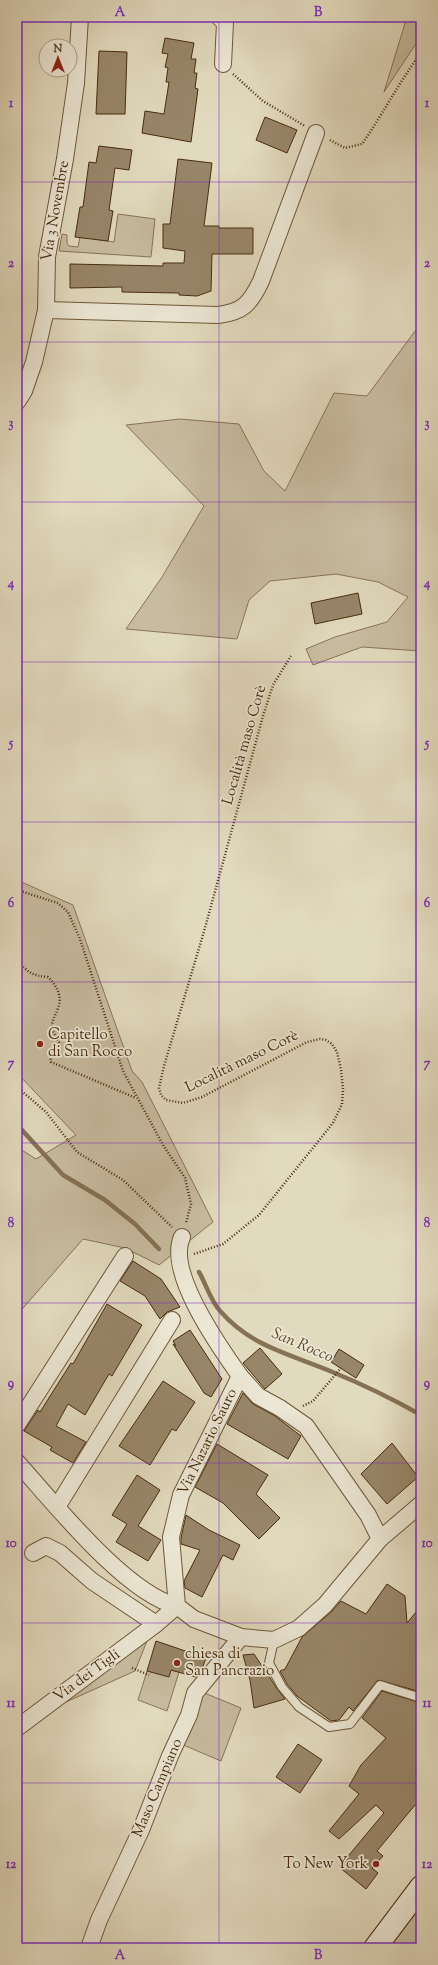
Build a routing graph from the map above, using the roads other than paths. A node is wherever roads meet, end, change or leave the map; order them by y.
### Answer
1 (80, 17) edge
2 (219, 17) edge
3 (223, 64) road end
4 (316, 133) road end
5 (46, 310) junction
6 (17, 402) edge
7 (182, 1238) road end
8 (125, 1256) dead end
9 (172, 1320) dead end
10 (240, 1376) junction
11 (17, 1426) edge
12 (17, 1462) edge
13 (421, 1504) edge
14 (57, 1507) junction
15 (380, 1539) junction
16 (33, 1553) dead end
17 (177, 1606) junction
18 (156, 1624) junction
19 (240, 1637) junction
20 (274, 1640) junction
21 (421, 1698) edge
22 (17, 1728) edge
23 (421, 1887) edge
24 (377, 1947) edge
25 (89, 1948) edge

1 - 5 street, Via 3 Novembre
2 - 3 street
4 - 5 street
5 - 6 street, Via 3 Novembre
7 - 10 street
8 - 11 street
9 - 14 street
10 - 15 street, Via Nazario Sauro
10 - 17 street, Via Nazario Sauro
12 - 14 street
13 - 15 street
14 - 17 street
15 - 20 street
16 - 18 street
17 - 18 street
17 - 19 street
18 - 22 street, Via dei Tigli
19 - 20 street
19 - 25 street, Maso Campiano
20 - 21 lane
23 - 24 main road

